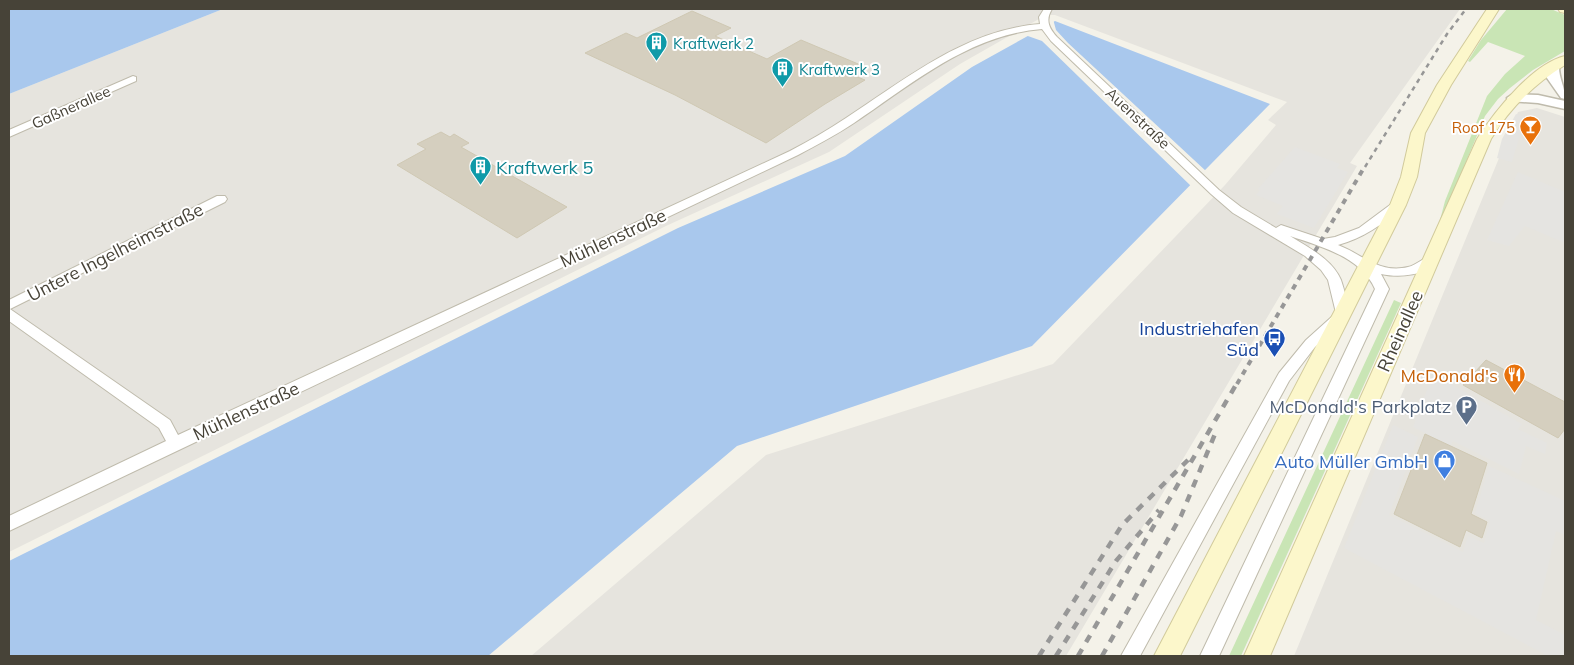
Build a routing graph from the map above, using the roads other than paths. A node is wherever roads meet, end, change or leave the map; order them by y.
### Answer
1 (1048, 9) edge
2 (1493, 9) edge
3 (1044, 26) junction
4 (1565, 60) edge
5 (1553, 67) junction
6 (133, 79) dead end
7 (1565, 95) edge
8 (1513, 98) junction
9 (1565, 105) edge
10 (9, 134) edge
11 (221, 199) dead end
12 (1398, 205) junction
13 (1250, 218) junction
14 (1287, 240) junction
15 (1320, 244) junction
16 (1433, 259) junction
17 (1367, 267) junction
18 (1382, 289) joint
19 (9, 305) edge
20 (9, 314) edge
21 (1343, 315) junction
22 (174, 444) junction
23 (9, 524) edge
24 (1130, 656) edge
25 (1166, 656) edge
26 (1209, 656) edge
27 (1257, 656) edge

1 - 3 street
2 - 12 main road
3 - 13 street, Auenstraße
3 - 22 street, Mühlenstraße
4 - 5 main road, Rheinallee
5 - 7 street
5 - 8 main road, Rheinallee
6 - 10 street, Gaßnerallee
8 - 9 street
8 - 16 main road, Rheinallee
11 - 19 street, Untere Ingelheimstraße
12 - 15 street
12 - 17 main road
13 - 14 street, Auenstraße
13 - 15 street, Auenstraße
14 - 17 street, Auenstraße
14 - 21 street, Auenstraße
15 - 17 street, Auenstraße
16 - 17 street, Auenstraße
16 - 27 main road, Rheinallee
17 - 18 street, Auenstraße
17 - 21 main road
18 - 26 street, Rheinallee
20 - 22 street, Mühlenstraße
21 - 24 street
21 - 25 main road
22 - 23 street, Mühlenstraße

